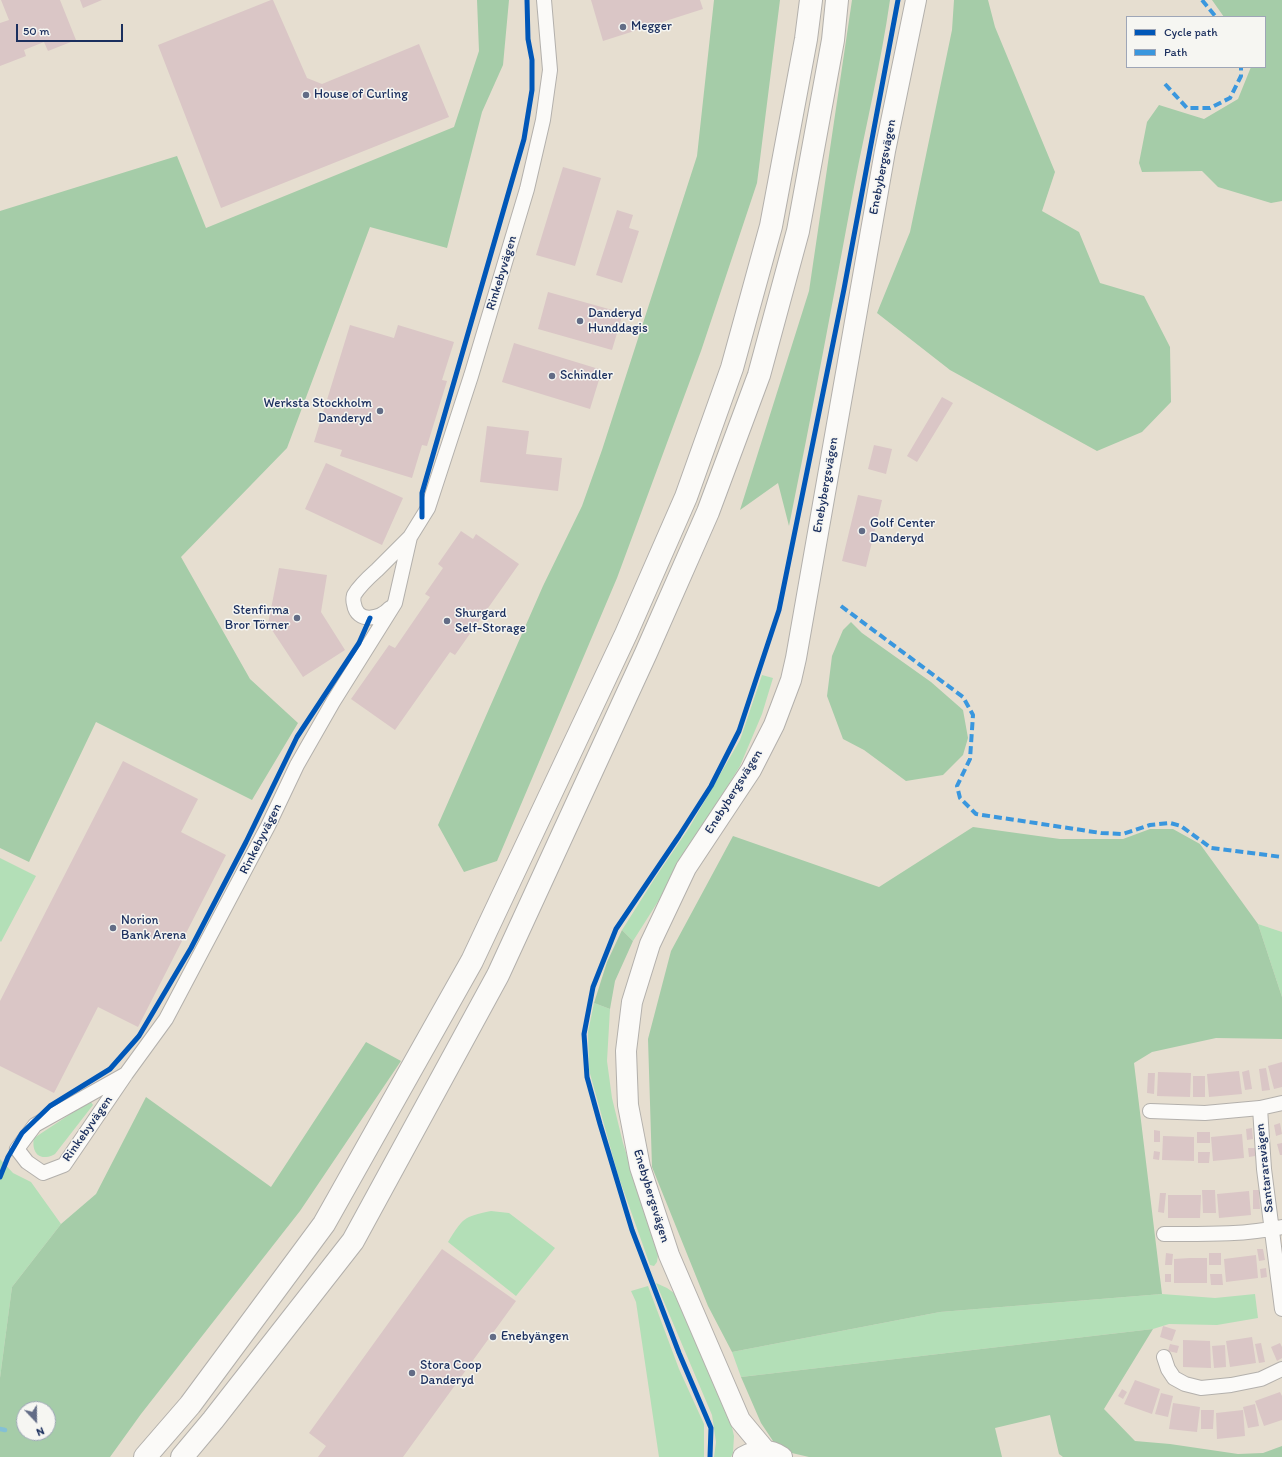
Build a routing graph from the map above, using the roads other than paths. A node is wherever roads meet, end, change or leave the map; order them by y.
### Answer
1 (544, 0) edge
2 (811, 0) edge
3 (837, 0) edge
4 (916, 0) edge
5 (410, 537) junction
6 (395, 603) junction
7 (126, 1074) junction
8 (1282, 1103) edge
9 (1260, 1108) junction
10 (1150, 1111) dead end
11 (1277, 1228) edge
12 (1164, 1234) dead end
13 (1282, 1309) edge
14 (1164, 1357) dead end
15 (1282, 1369) edge
16 (740, 1420) junction
17 (773, 1453) edge
18 (145, 1457) edge
19 (182, 1457) edge
20 (743, 1457) edge

1 - 5 street, Rinkebyvägen
2 - 18 highway
3 - 19 highway
4 - 16 main road, Enebybergsvägen
5 - 6 street, Rinkebyvägen
5 - 6 street, Rinkebyvägen
6 - 7 street, Rinkebyvägen
7 - 7 street, Rinkebyvägen
8 - 9 street, Santararavägen
9 - 10 street, Santararavägen
9 - 11 street, Santararavägen
11 - 12 street, Santararavägen
11 - 13 street, Santararavägen
14 - 15 street
16 - 17 main road, Enebybergsvägen
16 - 20 main road, Enebybergsvägen
17 - 20 main road, Enebybergsvägen

